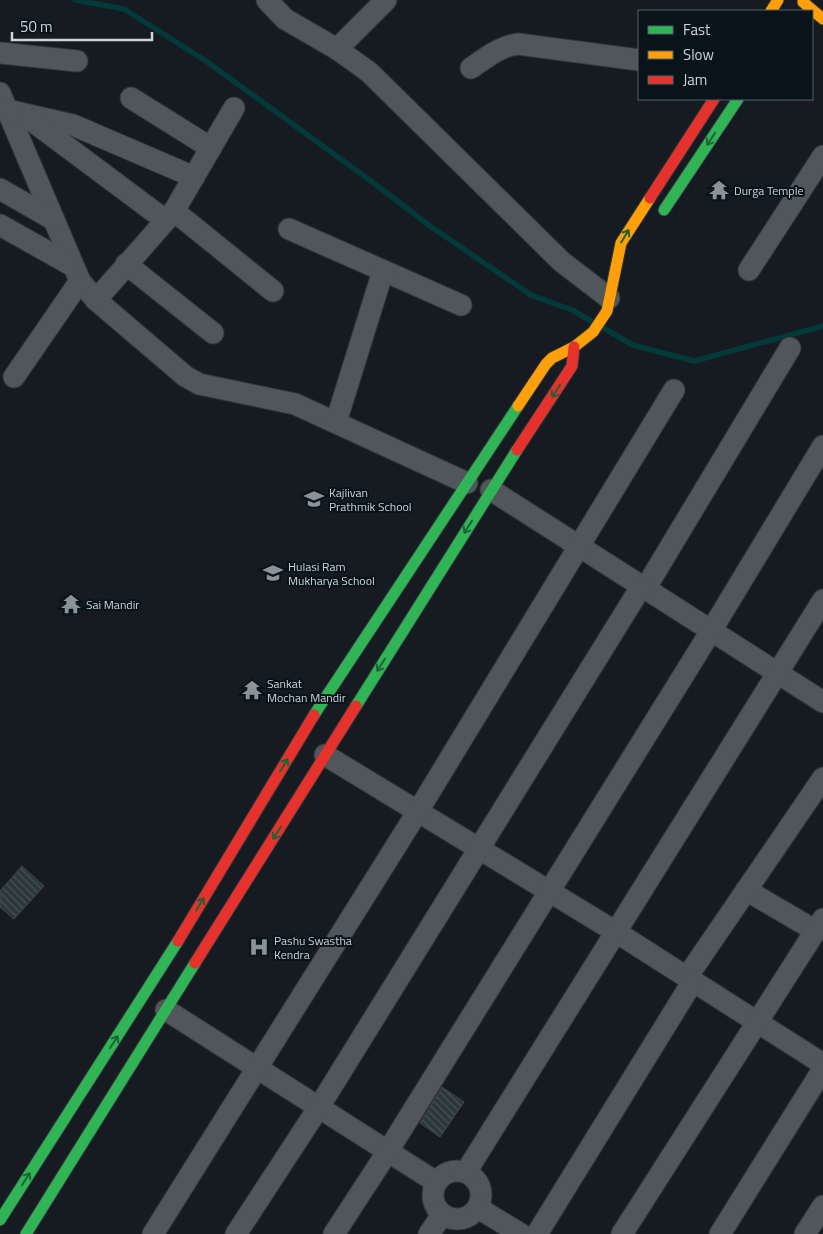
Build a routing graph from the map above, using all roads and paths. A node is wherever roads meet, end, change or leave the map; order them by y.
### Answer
1 (268, 0) edge
2 (386, 0) edge
3 (337, 50) junction
4 (0, 53) edge
5 (638, 60) edge
6 (77, 61) dead end
7 (471, 68) dead end
8 (131, 98) dead end
9 (713, 100) edge
10 (737, 100) edge
11 (10, 106) edge
12 (234, 108) dead end
13 (211, 148) junction
14 (823, 156) edge
15 (194, 177) junction
16 (0, 190) edge
17 (169, 215) junction
18 (658, 219) dead end
19 (54, 220) junction
20 (0, 225) edge
21 (289, 229) dead end
22 (629, 260) dead end
23 (126, 264) junction
24 (383, 270) junction
25 (749, 270) dead end
26 (76, 274) junction
27 (273, 291) dead end
28 (609, 297) junction
29 (96, 300) junction
30 (461, 305) dead end
31 (213, 333) dead end
32 (574, 347) junction
33 (790, 348) dead end
34 (14, 377) dead end
35 (674, 390) dead end
36 (336, 422) junction
37 (823, 446) edge
38 (468, 483) junction
39 (491, 490) junction
40 (578, 546) junction
41 (643, 588) junction
42 (823, 600) edge
43 (710, 631) junction
44 (777, 673) junction
45 (823, 702) edge
46 (325, 755) junction
47 (823, 778) edge
48 (418, 811) junction
49 (480, 849) junction
50 (746, 890) junction
51 (550, 892) junction
52 (819, 925) edge
53 (616, 932) junction
54 (690, 979) junction
55 (166, 1010) junction
56 (758, 1022) junction
57 (823, 1064) edge
58 (258, 1068) junction
59 (823, 1069) edge
60 (319, 1107) junction
61 (388, 1151) junction
62 (466, 1172) junction
63 (436, 1182) junction
64 (823, 1206) edge
65 (478, 1208) junction
66 (442, 1215) junction
67 (0, 1220) edge
68 (26, 1234) edge
69 (153, 1234) edge
70 (236, 1234) edge
71 (334, 1234) edge
72 (429, 1234) edge
73 (521, 1234) edge
74 (537, 1234) edge
75 (622, 1234) edge
76 (720, 1234) edge
77 (805, 1234) edge

1 - 3 street
2 - 3 street
3 - 28 street
4 - 6 street
5 - 7 street
8 - 13 street
28 -> 9 main road
10 -> 18 main road
11 - 15 street
11 - 17 street
11 - 19 street
12 - 13 street
13 - 15 street
14 - 25 street
15 - 17 street
16 - 19 street
17 - 23 street
17 - 27 street
19 - 26 street
20 - 26 street
21 - 24 street
22 - 28 main road
23 - 29 street
23 - 31 street
24 - 30 street
24 - 36 street
26 - 29 street
26 - 34 street
28 - 32 main road
29 - 36 street
32 - 38 main road
32 -> 39 main road
33 - 41 street
35 - 40 street
36 - 38 street
37 - 43 street
67 -> 38 main road
39 - 40 street
39 -> 46 main road
40 - 41 street
40 - 48 street
41 - 43 street
41 - 49 street
42 - 44 street
43 - 44 street
43 - 51 street
44 - 45 street
44 - 53 street
46 - 48 street
46 -> 55 main road
47 - 50 street
48 - 49 street
48 - 58 street
49 - 51 street
49 - 60 street
50 - 52 street
50 - 54 street
51 - 53 street
51 - 61 street
52 - 56 street
53 - 54 street
53 - 62 street
54 - 56 street
54 - 74 street
55 - 58 street
55 - 68 main road
56 - 57 street
56 - 75 street
58 - 60 street
58 - 69 street
59 - 76 street
60 - 61 street
60 - 70 street
61 - 63 street
61 - 71 street
62 - 63 street
62 - 65 street
63 - 66 street
64 - 77 street
65 - 66 street
65 - 73 street
66 - 72 street

